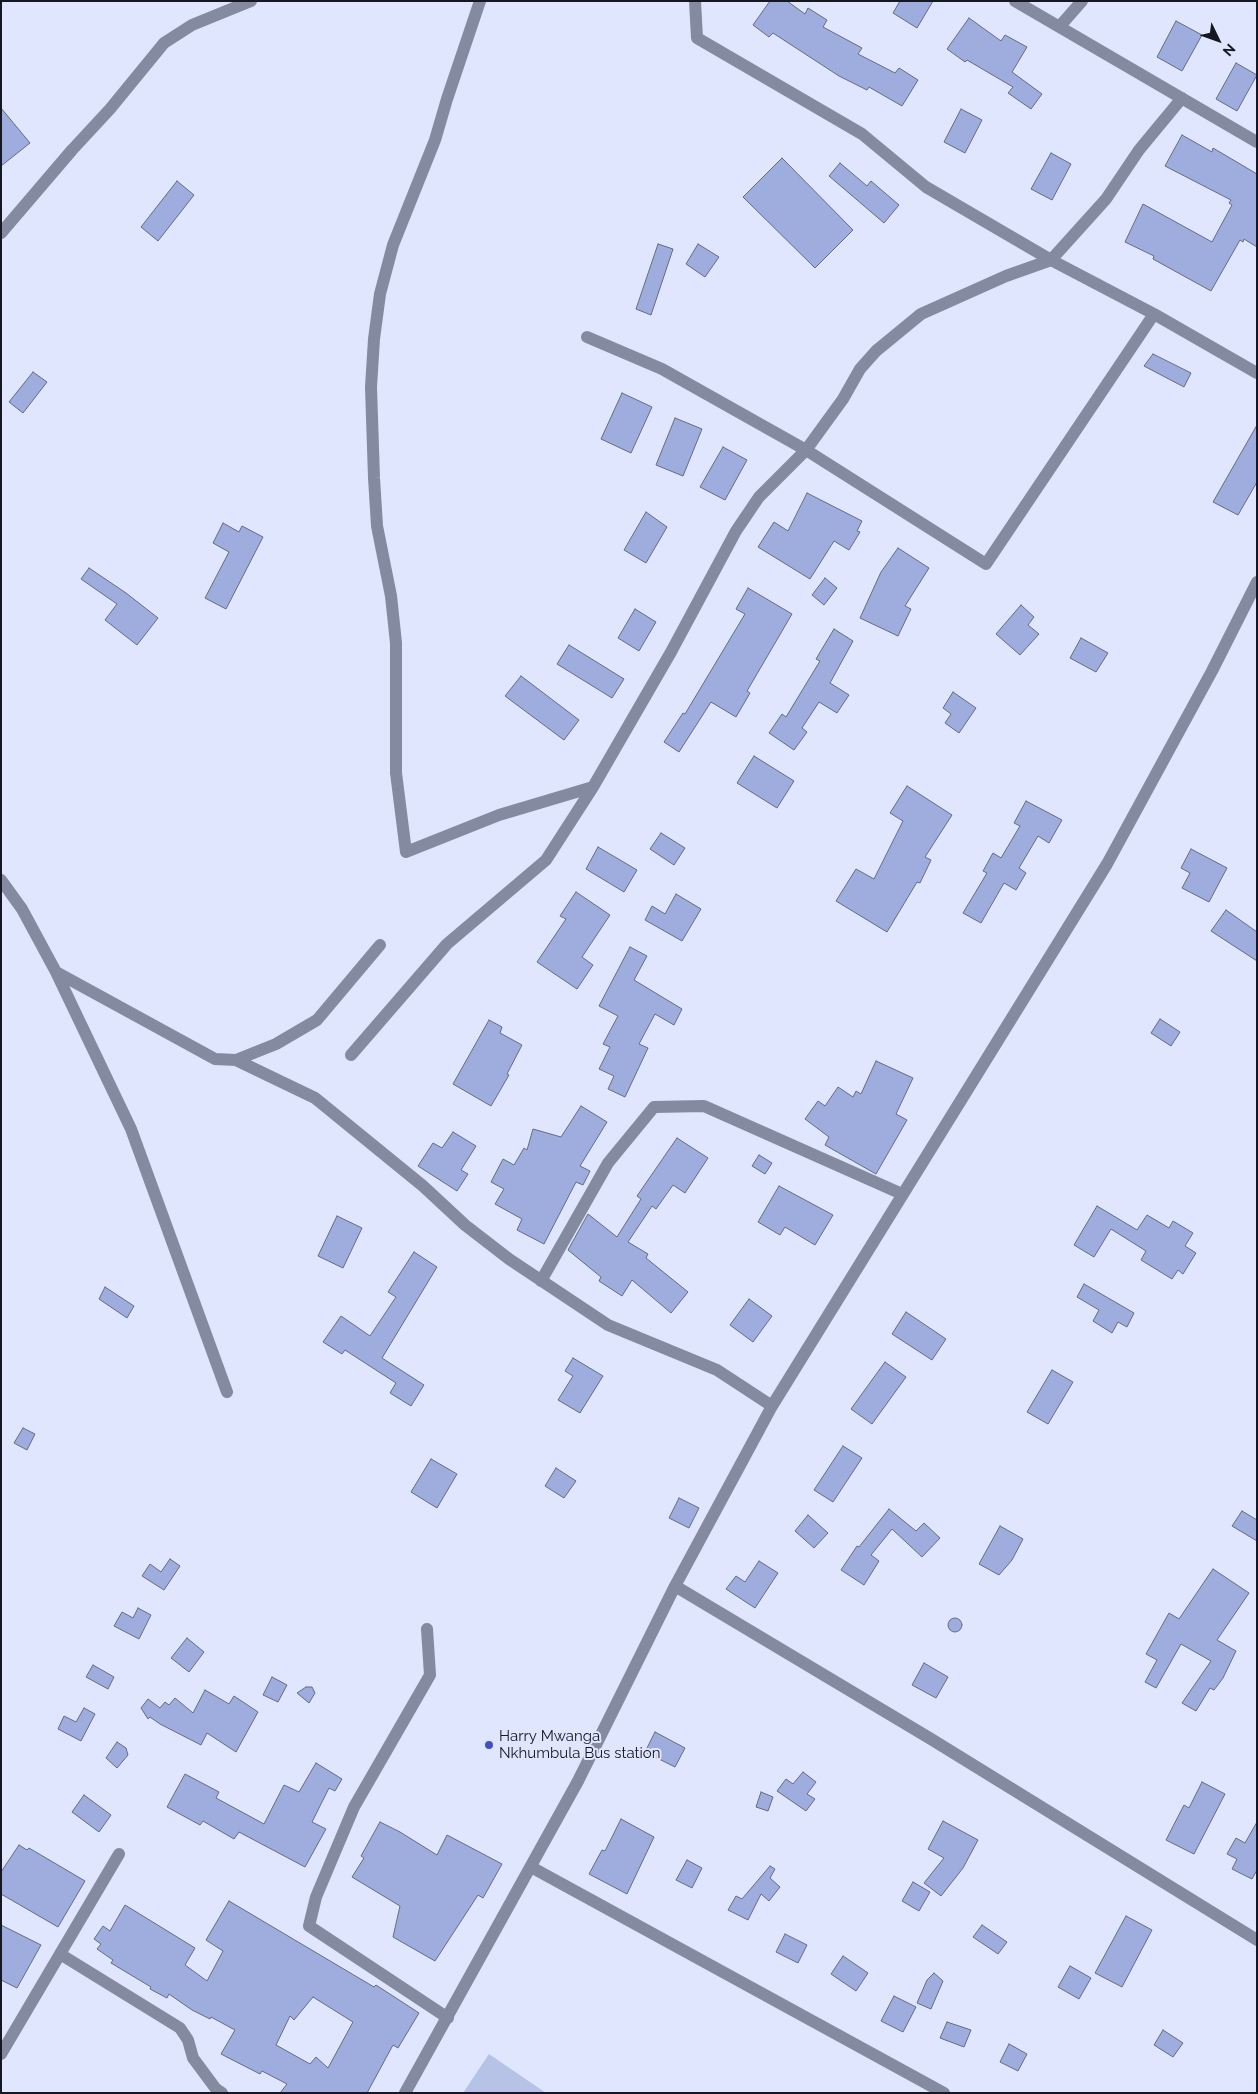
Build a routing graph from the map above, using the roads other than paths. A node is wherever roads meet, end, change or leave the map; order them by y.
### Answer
1 (251, 1) edge
2 (480, 1) edge
3 (695, 1) edge
4 (1015, 1) edge
5 (1082, 1) edge
6 (1060, 26) junction
7 (1182, 98) junction
8 (1257, 142) edge
9 (1, 233) edge
10 (1051, 260) junction
11 (1154, 314) junction
12 (587, 337) dead end
13 (1257, 373) edge
14 (806, 450) junction
15 (1257, 582) edge
16 (593, 787) junction
17 (1, 880) edge
18 (380, 945) dead end
19 (56, 972) junction
20 (351, 1055) dead end
21 (236, 1060) junction
22 (902, 1194) junction
23 (541, 1281) junction
24 (226, 1392) dead end
25 (772, 1406) junction
26 (675, 1586) junction
27 (427, 1629) dead end
28 (119, 1854) dead end
29 (531, 1867) junction
30 (1257, 1940) edge
31 (60, 1954) junction
32 (448, 2018) junction
33 (1, 2054) edge
34 (222, 2093) edge
35 (405, 2093) edge
36 (944, 2093) edge

1 - 9 street
2 - 16 street
3 - 10 street
4 - 6 street
5 - 6 street
6 - 7 street
7 - 8 street
7 - 10 street
10 - 11 street
10 - 14 street
11 - 13 street
11 - 14 street
12 - 14 street
14 - 16 street
15 - 22 street
16 - 20 street
17 - 19 street
18 - 21 street
19 - 21 street
19 - 24 street
21 - 23 street
22 - 23 street
22 - 25 street
23 - 25 street
25 - 26 street
26 - 29 street
26 - 30 street
27 - 32 street
28 - 31 street
29 - 32 street
29 - 36 street
31 - 33 street
31 - 34 street
32 - 35 street

